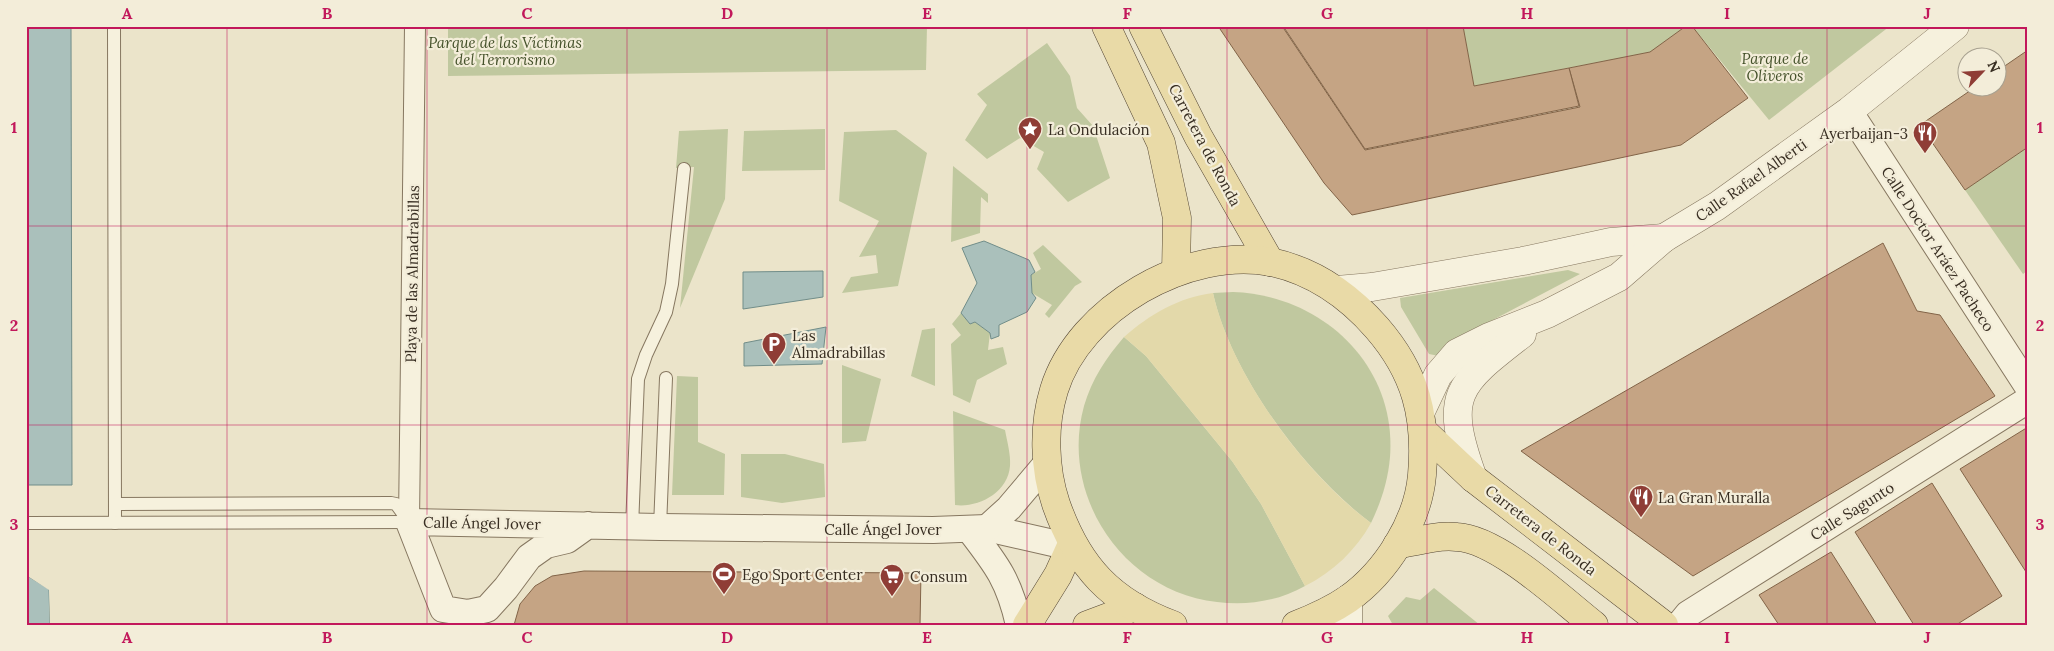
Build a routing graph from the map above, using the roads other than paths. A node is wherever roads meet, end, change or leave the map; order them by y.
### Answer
1 (114, 26) edge
2 (414, 26) edge
3 (1106, 26) edge
4 (1143, 26) edge
5 (1955, 26) edge
6 (1849, 111) junction
7 (684, 169) dead end
8 (1664, 238) junction
9 (1270, 262) junction
10 (1176, 272) junction
11 (1337, 290) junction
12 (1547, 314) junction
13 (666, 378) dead end
14 (2028, 387) edge
15 (2028, 400) edge
16 (1422, 421) junction
17 (1047, 463) junction
18 (1473, 478) junction
19 (115, 504) junction
20 (409, 522) junction
21 (26, 523) edge
22 (115, 523) junction
23 (588, 525) junction
24 (632, 527) junction
25 (660, 527) junction
26 (978, 528) junction
27 (1397, 545) junction
28 (1072, 546) junction
29 (1134, 607) junction
30 (1348, 612) edge
31 (468, 619) edge
32 (1019, 625) edge
33 (1027, 625) edge
34 (1087, 625) edge
35 (1173, 625) edge
36 (1296, 625) edge
37 (1594, 625) edge
38 (1664, 625) edge
39 (1679, 625) edge

1 - 19 lane
2 - 20 street, Playa de las Almadrabillas
3 - 10 main road
4 - 9 main road, Carretera de Ronda
5 - 6 street, Calle Rafael Alberti
6 - 8 street, Calle Rafael Alberti
6 - 14 street, Calle Doctor Aráez Pacheco
7 - 24 lane
8 - 11 street, Calle Rafael Alberti
8 - 12 street, Calle Rafael Alberti
9 - 10 main road
9 - 11 main road
10 - 17 main road
11 - 16 main road
12 - 16 street, Calle Rafael Alberti
12 - 18 street, Calle Rafael Alberti
13 - 25 lane
15 - 39 street, Calle Sagunto
16 - 18 main road, Carretera de Ronda
16 - 27 main road
17 - 26 street
17 - 28 main road
18 - 38 main road, Carretera de Ronda
19 - 20 lane
19 - 22 lane
20 - 22 lane
20 - 23 street, Calle Ángel Jover
20 - 31 street, Calle Ángel Jover
21 - 22 lane
23 - 24 street, Calle Ángel Jover
23 - 31 street, Calle Ángel Jover
24 - 25 street, Calle Ángel Jover
25 - 26 street, Calle Ángel Jover
26 - 28 street, Calle Ángel Jover
26 - 32 street
27 - 30 main road
27 - 37 main road
28 - 29 main road
28 - 33 main road
29 - 34 main road
29 - 35 main road
30 - 36 main road

